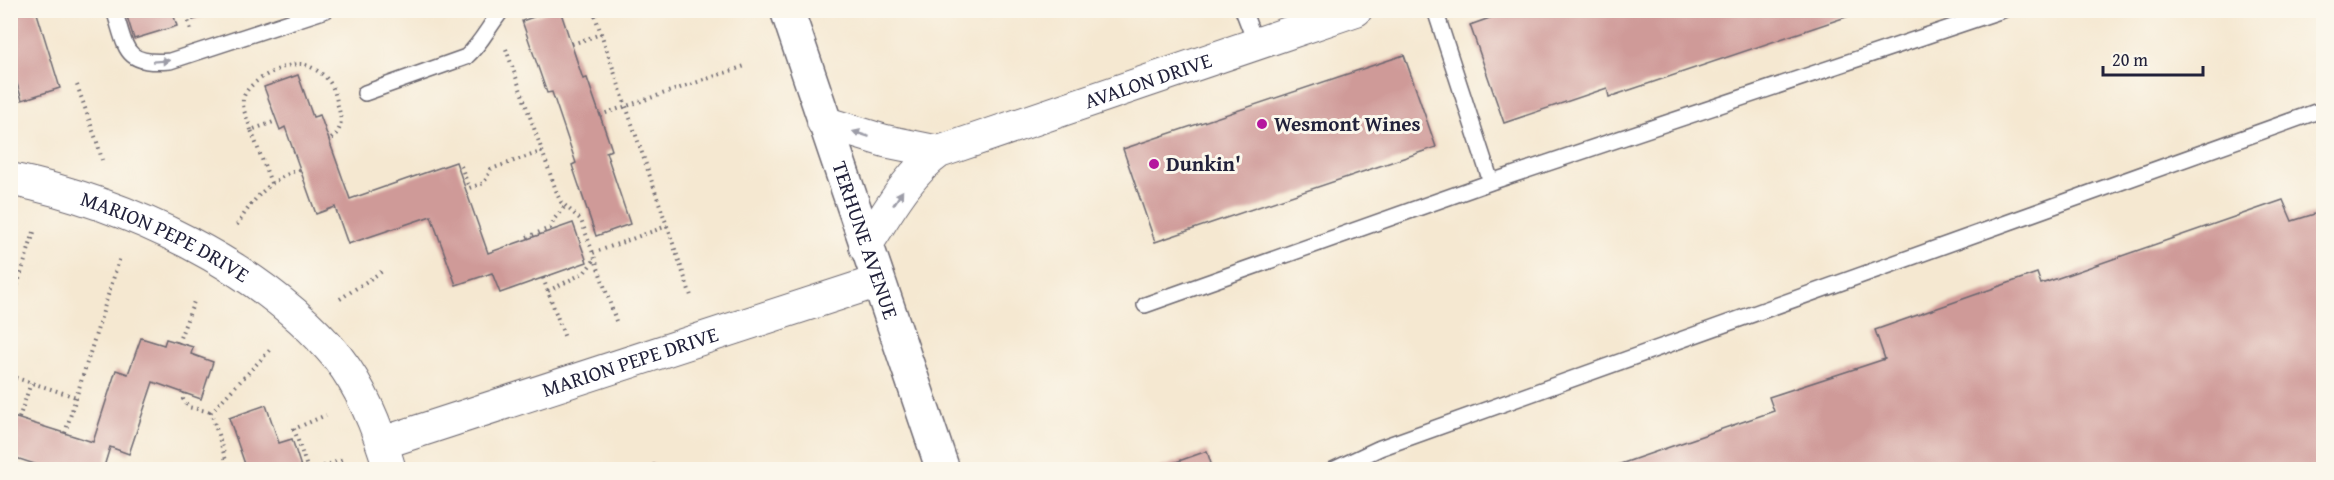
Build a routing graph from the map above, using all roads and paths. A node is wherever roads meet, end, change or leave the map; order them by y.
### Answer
1 (114, 10) edge
2 (326, 10) edge
3 (502, 10) edge
4 (593, 10) edge
5 (787, 10) edge
6 (1244, 10) edge
7 (1356, 10) edge
8 (1435, 10) edge
9 (2003, 10) edge
10 (601, 34) junction
11 (572, 44) dead end
12 (1256, 44) junction
13 (506, 48) dead end
14 (745, 66) dead end
15 (77, 85) dead end
16 (365, 93) dead end
17 (626, 107) junction
18 (2324, 109) edge
19 (600, 115) dead end
20 (276, 121) dead end
21 (823, 122) junction
22 (251, 130) junction
23 (331, 139) dead end
24 (543, 151) junction
25 (939, 152) junction
26 (102, 160) dead end
27 (461, 166) dead end
28 (300, 169) dead end
29 (10, 179) edge
30 (1491, 182) junction
31 (271, 183) junction
32 (566, 205) junction
33 (237, 225) dead end
34 (667, 226) junction
35 (35, 229) dead end
36 (527, 237) dead end
37 (866, 247) junction
38 (594, 253) junction
39 (120, 257) dead end
40 (596, 258) junction
41 (384, 270) dead end
42 (543, 278) dead end
43 (879, 281) junction
44 (548, 291) junction
45 (691, 296) dead end
46 (195, 299) dead end
47 (340, 299) dead end
48 (1145, 306) dead end
49 (10, 308) edge
50 (616, 321) dead end
51 (565, 338) dead end
52 (178, 343) dead end
53 (271, 349) dead end
54 (10, 376) edge
55 (31, 383) junction
56 (185, 393) dead end
57 (76, 397) junction
58 (211, 412) junction
59 (326, 415) dead end
60 (20, 418) dead end
61 (65, 433) dead end
62 (386, 456) edge
63 (344, 459) dead end
64 (229, 470) edge
65 (310, 470) edge
66 (943, 470) edge
67 (1333, 470) edge

1 -> 2 lane
3 - 16 lane
4 - 10 path
5 - 21 street, TERHUNE AVENUE
6 - 12 lane
7 - 12 street, AVALON DRIVE
8 - 30 lane
9 - 30 lane
10 - 11 path
10 - 17 path
12 - 25 street, AVALON DRIVE
13 - 24 path
14 - 17 path
15 - 26 path
17 - 19 path
17 - 34 path
18 - 67 lane
20 - 22 path
25 -> 21 street
21 - 37 street, TERHUNE AVENUE
22 - 23 path
22 - 31 path
24 - 27 path
24 - 32 path
37 -> 25 street, AVALON DRIVE
28 - 31 path
29 - 62 street, MARION PEPE DRIVE
30 - 48 lane
31 - 33 path
32 - 36 path
32 - 38 path
34 - 38 path
34 - 45 path
35 - 49 path
37 - 43 street, TERHUNE AVENUE
38 - 40 path
39 - 57 path
40 - 44 path
40 - 50 path
41 - 47 path
42 - 44 path
43 - 62 street, MARION PEPE DRIVE
43 - 66 street, TERHUNE AVENUE
44 - 51 path
46 - 52 path
53 - 58 path
54 - 55 path
55 - 57 path
55 - 60 path
56 - 58 path
57 - 61 path
58 - 64 path
59 - 65 path
63 - 65 path

